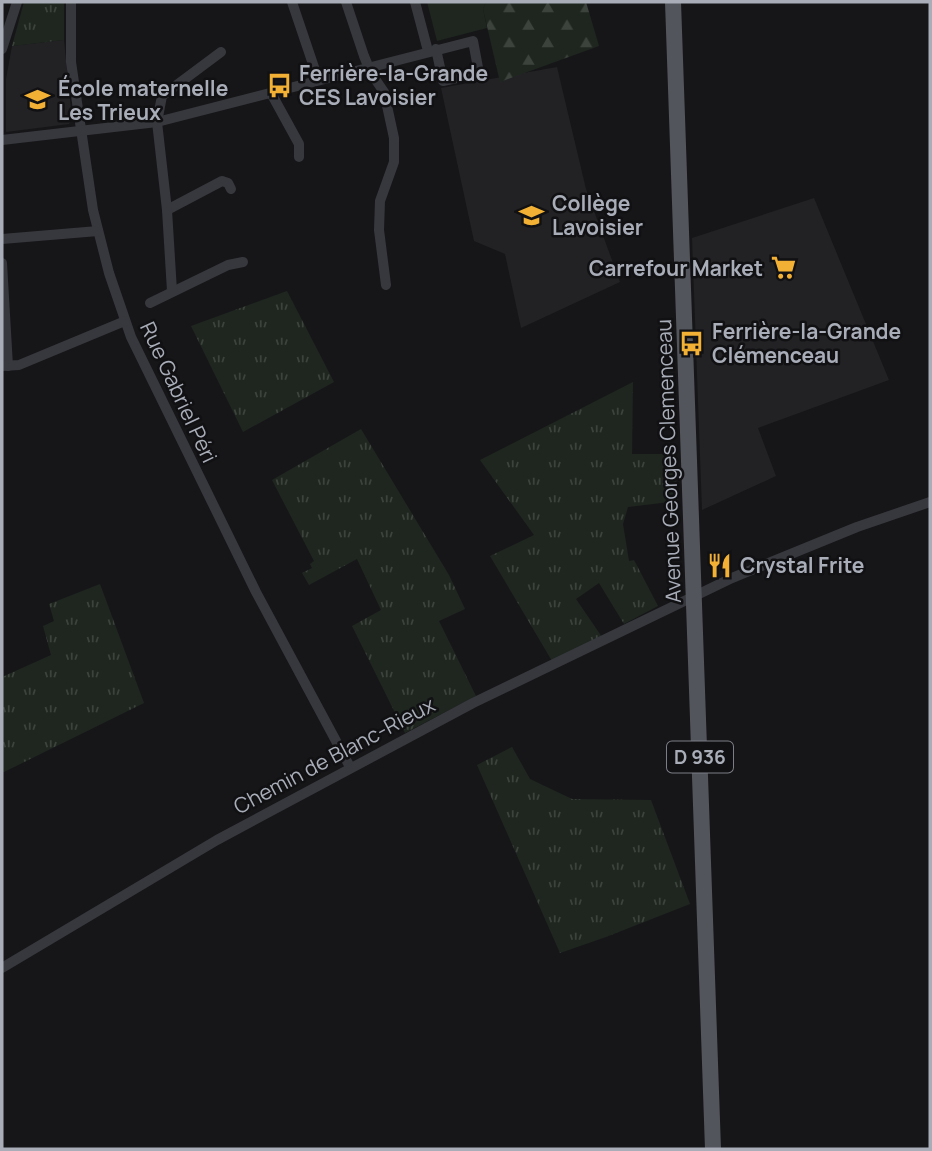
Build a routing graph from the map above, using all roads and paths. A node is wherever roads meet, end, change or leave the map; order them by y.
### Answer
1 (17, 2) edge
2 (71, 2) edge
3 (292, 2) edge
4 (346, 2) edge
5 (415, 2) edge
6 (673, 2) edge
7 (2, 49) edge
8 (432, 50) junction
9 (221, 52) dead end
10 (368, 66) junction
11 (318, 79) junction
12 (271, 93) junction
13 (157, 122) junction
14 (80, 131) junction
15 (2, 140) edge
16 (299, 157) dead end
17 (232, 188) dead end
18 (167, 211) junction
19 (98, 231) junction
20 (2, 239) edge
21 (243, 262) dead end
22 (2, 263) edge
23 (386, 285) dead end
24 (172, 291) junction
25 (150, 303) dead end
26 (125, 321) junction
27 (5, 366) edge
28 (930, 502) edge
29 (694, 595) junction
30 (350, 767) junction
31 (2, 968) edge
32 (713, 1149) edge

1 - 7 street
2 - 14 street, Rue Gabriel Péri
3 - 11 street
4 - 10 street
5 - 8 street
6 - 29 main road, Avenue Georges Clemenceau / D 936
8 - 8 street
8 - 10 street
9 - 13 street
10 - 11 street
10 - 23 street
11 - 12 street
12 - 13 street
12 - 16 street
13 - 14 street
13 - 18 street
14 - 15 street
14 - 19 street, Rue Gabriel Péri
17 - 18 street
18 - 24 street
19 - 20 street
19 - 26 street, Rue Gabriel Péri
21 - 24 street
22 - 27 street
24 - 25 street
26 - 27 street
26 - 30 street, Rue Gabriel Péri
28 - 29 street, Chemin de Blanc-Rieux
29 - 30 street, Chemin de Blanc-Rieux
29 - 32 main road, Avenue Georges Clemenceau / D 936
30 - 31 street, Chemin de Blanc-Rieux

